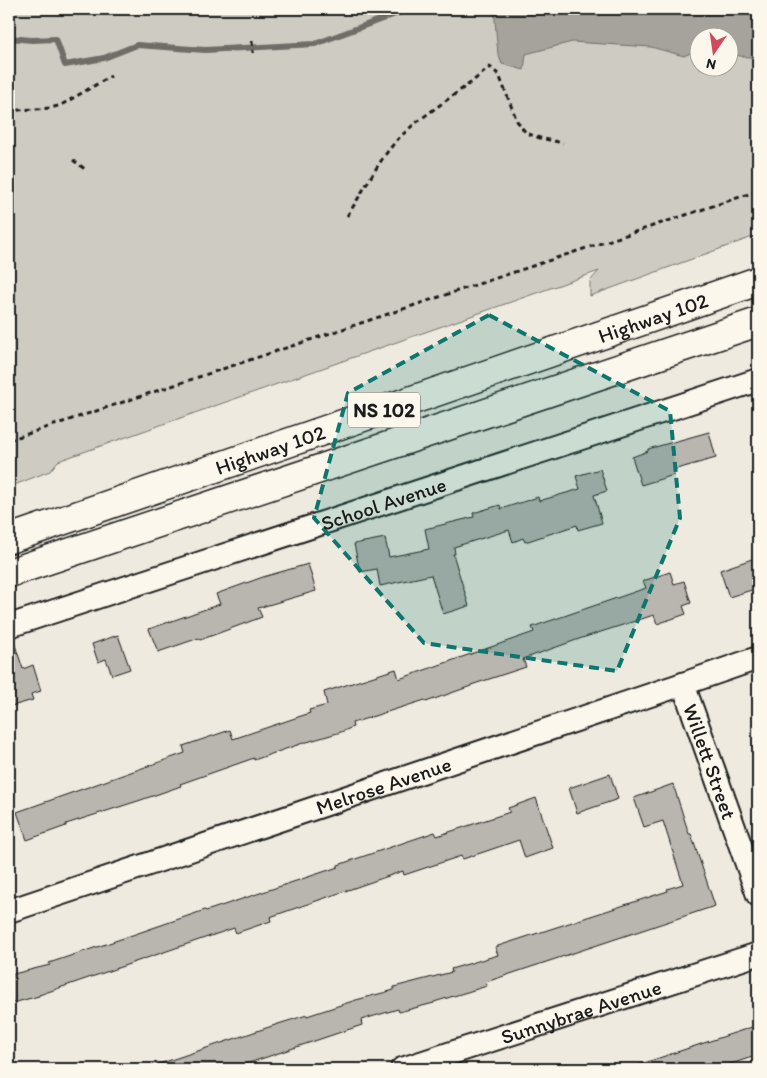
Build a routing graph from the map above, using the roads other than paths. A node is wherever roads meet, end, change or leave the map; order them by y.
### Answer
1 (758, 282) edge
2 (758, 322) edge
3 (758, 380) edge
4 (9, 539) edge
5 (9, 573) edge
6 (9, 626) edge
7 (758, 658) edge
8 (683, 684) junction
9 (758, 895) edge
10 (9, 911) edge
11 (758, 954) edge
12 (402, 1069) edge

1 - 4 highway, Highway 102 / NS 102
2 - 5 highway, Highway 102 / NS 102
3 - 6 street, School Avenue
7 - 8 street, Melrose Avenue
8 - 9 street, Willett Street
8 - 10 street, Melrose Avenue
11 - 12 street, Sunnybrae Avenue

